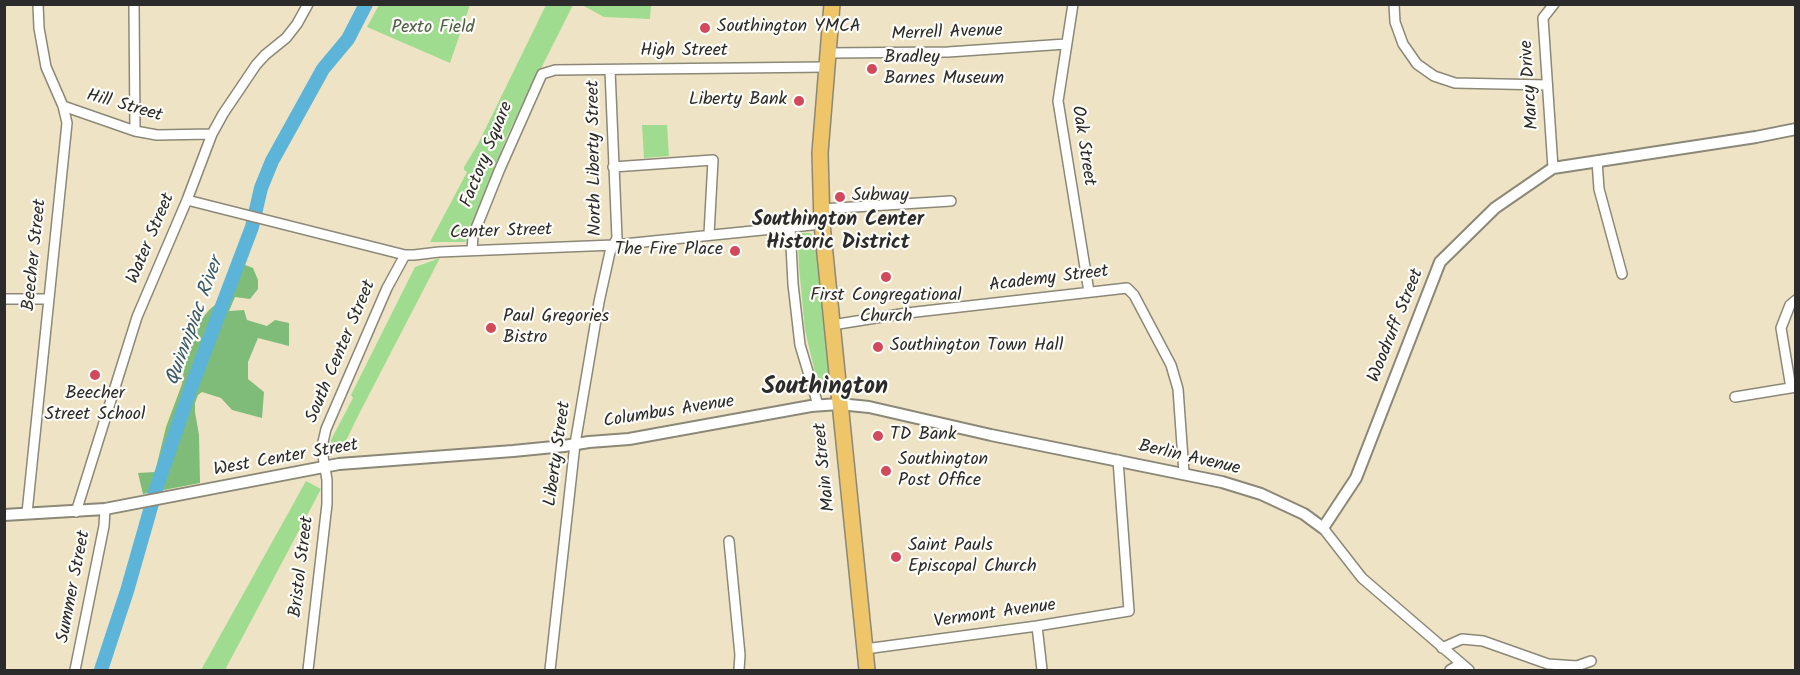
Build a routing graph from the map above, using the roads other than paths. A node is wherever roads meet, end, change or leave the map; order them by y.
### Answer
1 (38, 4) edge
2 (134, 4) edge
3 (308, 4) edge
4 (832, 4) edge
5 (1073, 4) edge
6 (1394, 4) edge
7 (1554, 4) edge
8 (1066, 44) junction
9 (828, 60) junction
10 (610, 70) junction
11 (542, 74) joint
12 (1547, 85) junction
13 (63, 106) junction
14 (1796, 129) edge
15 (135, 131) junction
16 (212, 134) junction
17 (1597, 161) junction
18 (613, 167) junction
19 (1553, 168) junction
20 (187, 200) junction
21 (951, 201) dead end
22 (822, 216) junction
23 (790, 226) junction
24 (709, 234) junction
25 (614, 245) junction
26 (472, 250) junction
27 (405, 255) junction
28 (1622, 274) dead end
29 (1089, 292) junction
30 (4, 299) edge
31 (47, 299) junction
32 (1796, 300) edge
33 (832, 325) junction
34 (1793, 388) edge
35 (1735, 397) dead end
36 (839, 404) junction
37 (818, 405) junction
38 (575, 444) junction
39 (1118, 460) junction
40 (325, 466) junction
41 (1184, 473) junction
42 (105, 509) junction
43 (76, 512) junction
44 (27, 513) junction
45 (4, 515) edge
46 (1323, 528) junction
47 (729, 541) dead end
48 (1036, 627) junction
49 (1442, 648) junction
50 (866, 649) junction
51 (1591, 662) dead end
52 (1460, 664) junction
53 (75, 670) edge
54 (308, 670) edge
55 (550, 670) edge
56 (739, 670) edge
57 (867, 670) edge
58 (1042, 670) edge
59 (1450, 670) edge
60 (1469, 670) edge

1 - 13 street, Beecher Street
2 - 15 street
3 - 16 street, Water Street
4 - 9 highway, Main Street
5 - 8 street, Oak Street
6 - 12 street
7 - 12 street, Marcy Drive
8 - 9 street, Merrell Avenue
8 - 29 street, Oak Street
9 - 10 street, High Street
9 - 22 highway, Main Street
10 - 11 street, High Street
10 - 18 street, North Liberty Street
11 - 26 street, Factory Square
12 - 19 street, Marcy Drive
13 - 15 street, Hill Street
13 - 31 street, Beecher Street
14 - 17 street, Woodruff Street
15 - 16 street, Hill Street
16 - 20 street, Water Street
17 - 19 street, Woodruff Street
17 - 28 street
18 - 24 street
18 - 25 street, North Liberty Street
19 - 46 street, Woodruff Street
20 - 27 street, Center Street
20 - 43 street, Water Street
21 - 22 street, Center Street
22 - 23 street, Center Street
22 - 33 highway, Main Street
23 - 24 street, Center Street
23 - 37 street
24 - 25 street, Center Street
25 - 26 street, Center Street
25 - 38 street, Liberty Street
26 - 27 street, Center Street
27 - 40 street, South Center Street
29 - 33 street, Academy Street
29 - 41 street, Academy Street
30 - 31 street
31 - 44 street, Beecher Street
32 - 34 street
33 - 36 highway, Main Street
34 - 35 street
36 - 37 street, Columbus Avenue
36 - 39 street, Berlin Avenue
36 - 50 highway, Main Street
37 - 38 street, Columbus Avenue
38 - 40 street, West Center Street
38 - 55 street, Liberty Street
39 - 41 street, Berlin Avenue
39 - 48 street, Vermont Avenue
40 - 42 street, West Center Street
40 - 54 street, Bristol Street
41 - 46 street, Berlin Avenue
42 - 43 street, West Center Street
42 - 53 street, Summer Street
43 - 44 street, West Center Street
44 - 45 street, West Center Street
46 - 49 street, Berlin Avenue
47 - 56 street
48 - 50 street, Vermont Avenue
48 - 58 street
49 - 51 street
49 - 52 street, Berlin Avenue
50 - 57 highway, Main Street
52 - 59 street
52 - 60 street, Berlin Avenue

